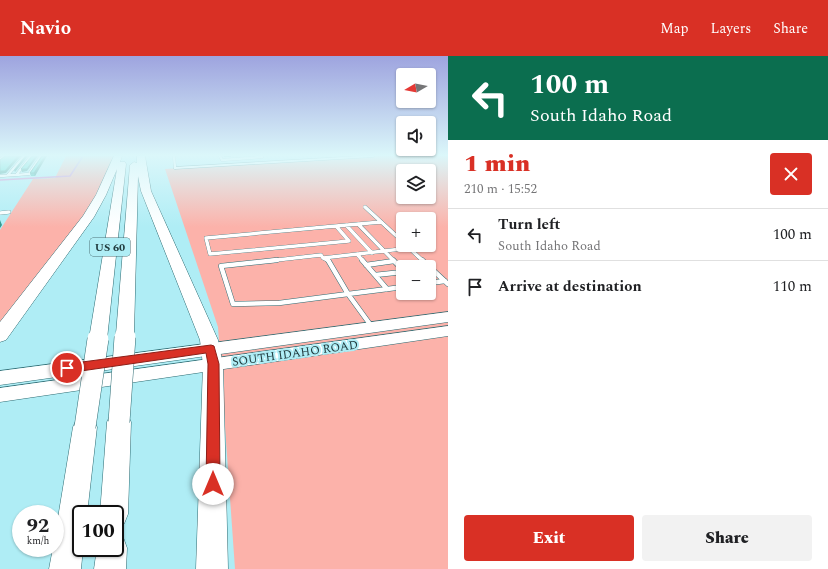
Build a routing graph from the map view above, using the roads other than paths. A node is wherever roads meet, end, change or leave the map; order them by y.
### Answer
1 (108, 180) edge
2 (120, 180) edge
3 (134, 180) edge
4 (144, 180) edge
5 (365, 207) dead end
6 (9, 212) dead end
7 (0, 213) edge
8 (381, 222) junction
9 (358, 224) junction
10 (346, 225) junction
11 (336, 226) junction
12 (396, 236) edge
13 (396, 249) edge
14 (384, 251) junction
15 (414, 252) edge
16 (372, 253) junction
17 (357, 254) junction
18 (323, 258) junction
19 (394, 262) joint
20 (366, 264) junction
21 (396, 272) edge
22 (375, 275) junction
23 (447, 282) edge
24 (436, 283) edge
25 (396, 288) edge
26 (387, 289) junction
27 (348, 294) junction
28 (448, 317) edge
29 (372, 327) junction
30 (448, 331) edge
31 (0, 335) edge
32 (212, 357) junction
33 (0, 378) edge
34 (0, 395) edge
35 (114, 505) edge
36 (111, 557) edge
37 (66, 569) edge
38 (110, 569) edge
39 (212, 569) edge

1 - 31 highway
2 - 37 highway, US 60, bridge
3 - 35 highway, US 60, bridge
4 - 32 highway
5 - 8 lane
6 - 7 lane
8 - 9 lane
8 - 12 lane
9 - 10 lane
9 - 14 lane
10 - 11 lane
10 - 16 lane
11 - 11 lane
13 - 14 lane
14 - 16 lane
14 - 19 lane
15 - 23 lane
16 - 17 lane
17 - 18 lane
17 - 20 lane
18 - 27 lane
18 - 27 lane
19 - 20 lane
20 - 22 lane
21 - 22 lane
22 - 26 lane
23 - 24 lane
25 - 26 lane
26 - 27 lane
27 - 29 lane
28 - 29 main road, SOUTH IDAHO ROAD
29 - 32 main road, SOUTH IDAHO ROAD
30 - 32 main road, SOUTH IDAHO ROAD
32 - 33 main road, SOUTH IDAHO ROAD
32 - 34 main road, SOUTH IDAHO ROAD
32 - 39 highway
36 - 38 highway

